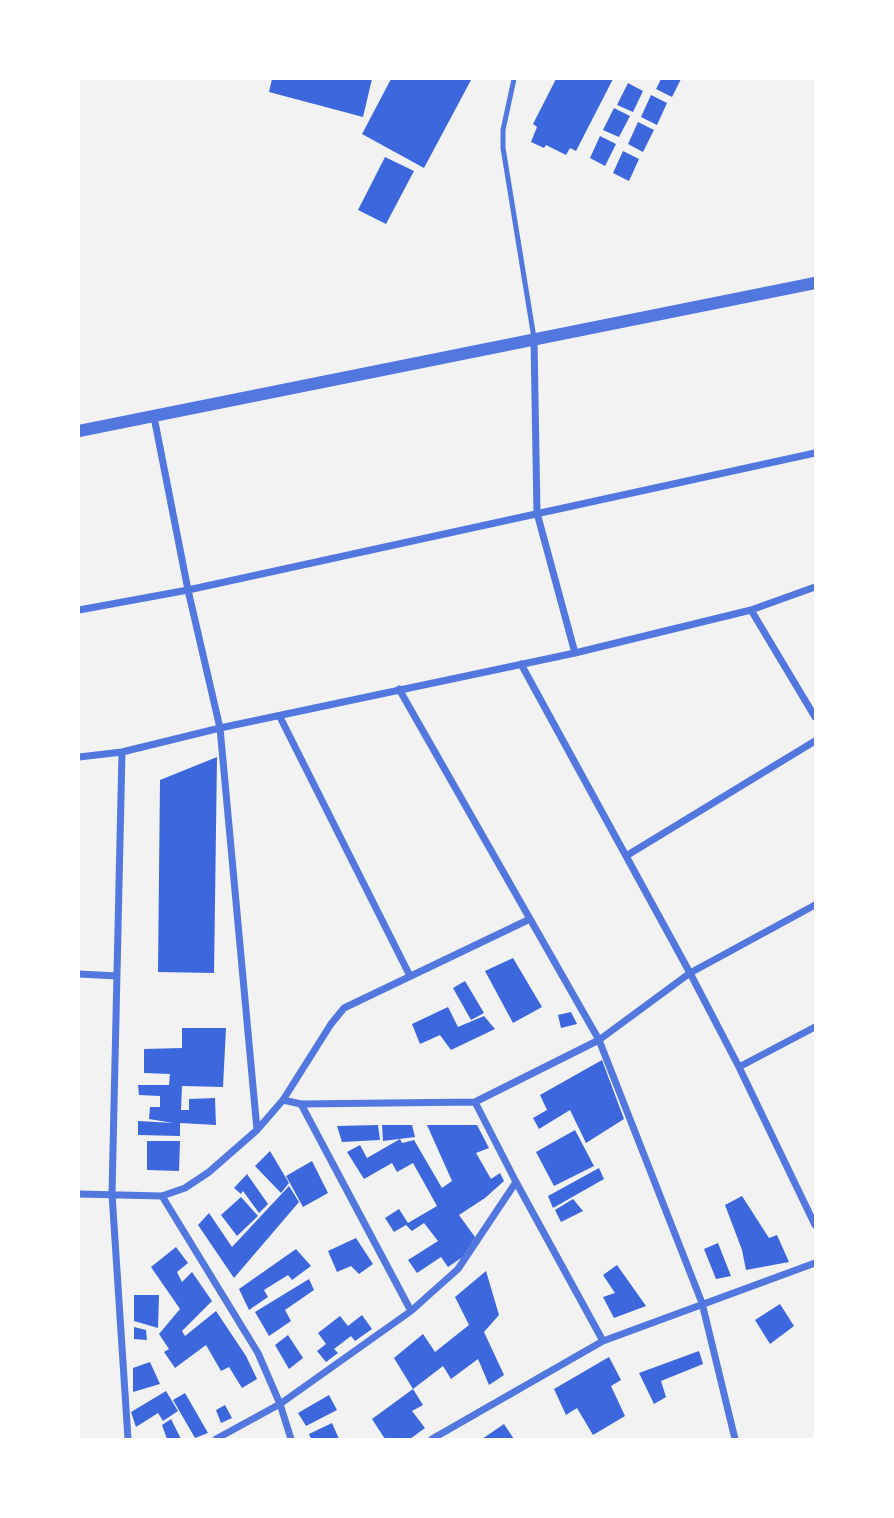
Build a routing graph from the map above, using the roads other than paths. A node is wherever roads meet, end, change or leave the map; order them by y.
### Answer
1 (514, 79) edge
2 (815, 283) edge
3 (534, 340) junction
4 (153, 417) junction
5 (79, 431) edge
6 (815, 453) edge
7 (537, 513) junction
8 (815, 587) edge
9 (188, 590) junction
10 (79, 610) edge
11 (751, 610) junction
12 (575, 653) junction
13 (521, 664) junction
14 (399, 689) junction
15 (280, 717) junction
16 (815, 717) edge
17 (220, 728) junction
18 (815, 741) edge
19 (122, 752) junction
20 (79, 757) edge
21 (626, 856) junction
22 (815, 905) edge
23 (530, 919) junction
24 (690, 973) junction
25 (79, 974) edge
26 (117, 976) junction
27 (410, 976) junction
28 (815, 1027) edge
29 (598, 1040) junction
30 (739, 1066) junction
31 (283, 1100) junction
32 (475, 1102) junction
33 (301, 1104) junction
34 (257, 1130) junction
35 (516, 1182) junction
36 (79, 1194) edge
37 (112, 1194) junction
38 (162, 1196) junction
39 (815, 1226) edge
40 (815, 1263) edge
41 (702, 1303) junction
42 (411, 1311) junction
43 (603, 1341) junction
44 (280, 1404) junction
45 (128, 1439) edge
46 (216, 1439) edge
47 (291, 1439) edge
48 (432, 1439) edge
49 (734, 1439) edge

1 - 3 lane
2 - 3 street
3 - 4 street
3 - 7 street
4 - 5 street
4 - 9 street
6 - 7 street
7 - 9 street
7 - 12 street
8 - 11 street
9 - 10 street
9 - 17 street
11 - 12 street
11 - 16 street
12 - 13 street
13 - 14 street
13 - 21 street
14 - 15 street
14 - 23 street
15 - 17 street
15 - 27 street
17 - 19 street
17 - 34 street
18 - 21 street
19 - 20 street
19 - 26 street
21 - 24 street
22 - 24 street
23 - 27 street
23 - 29 street
24 - 29 street
24 - 30 street
25 - 26 street
26 - 37 street
27 - 31 street
28 - 30 street
29 - 32 street
29 - 41 street
30 - 39 street
31 - 33 street
31 - 34 street
32 - 33 street
32 - 35 street
33 - 42 street
34 - 38 street
35 - 42 street
35 - 43 street
36 - 37 street
37 - 38 street
37 - 45 street
38 - 44 street
40 - 41 street
41 - 43 street
41 - 49 street
42 - 44 street
43 - 48 street
44 - 46 street
44 - 47 street

